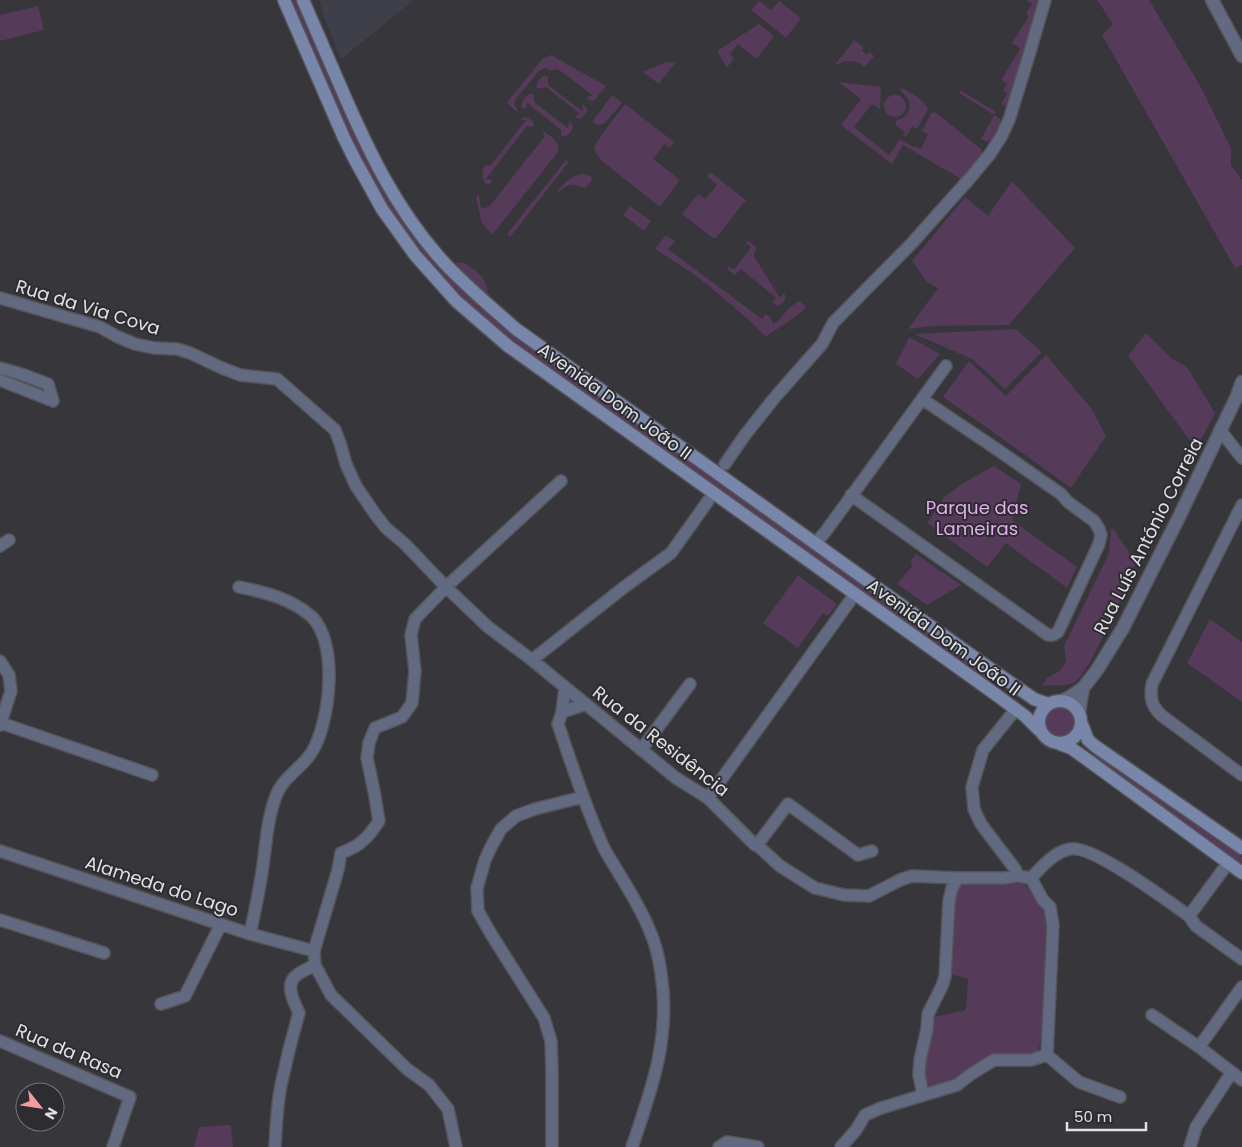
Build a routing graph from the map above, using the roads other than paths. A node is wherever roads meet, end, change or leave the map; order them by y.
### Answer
1 (284, 0) edge
2 (303, 0) edge
3 (1045, 0) edge
4 (1212, 0) edge
5 (1241, 50) edge
6 (0, 298) edge
7 (946, 366) dead end
8 (0, 368) edge
9 (0, 380) edge
10 (1242, 382) edge
11 (1240, 392) edge
12 (922, 399) junction
13 (1220, 430) junction
14 (1242, 458) edge
15 (725, 464) dead end
16 (561, 481) dead end
17 (852, 495) junction
18 (708, 501) dead end
19 (1242, 505) edge
20 (815, 544) junction
21 (446, 587) junction
22 (239, 588) dead end
23 (855, 594) junction
24 (532, 660) junction
25 (0, 662) edge
26 (690, 684) dead end
27 (564, 687) junction
28 (1083, 688) junction
29 (1061, 700) junction
30 (586, 704) junction
31 (1048, 704) junction
32 (1016, 710) junction
33 (562, 712) junction
34 (1080, 717) junction
35 (0, 724) edge
36 (1040, 730) junction
37 (1060, 744) junction
38 (641, 750) junction
39 (152, 775) dead end
40 (1242, 775) edge
41 (583, 797) junction
42 (708, 798) junction
43 (757, 845) junction
44 (1242, 848) edge
45 (0, 851) edge
46 (872, 851) dead end
47 (1228, 863) junction
48 (1242, 873) edge
49 (1018, 876) junction
50 (958, 878) junction
51 (1031, 878) junction
52 (1189, 916) junction
53 (0, 920) edge
54 (221, 924) junction
55 (250, 934) junction
56 (314, 951) junction
57 (104, 954) dead end
58 (1242, 959) edge
59 (316, 965) junction
60 (1242, 987) edge
61 (161, 1004) dead end
62 (1152, 1015) dead end
63 (0, 1041) edge
64 (1199, 1047) junction
65 (1047, 1055) junction
66 (1232, 1072) junction
67 (1242, 1080) edge
68 (923, 1095) junction
69 (1120, 1097) dead end
70 (113, 1147) edge
71 (275, 1147) edge
72 (456, 1147) edge
73 (552, 1147) edge
74 (632, 1147) edge
75 (719, 1147) edge
76 (758, 1147) edge
77 (841, 1147) edge
78 (1190, 1147) edge

1 - 23 main road, Avenida Dom João II
2 - 20 main road, Avenida Dom João II
3 - 15 street
4 - 5 street
6 - 21 street, Rua da Via Cova
7 - 12 street
8 - 9 street
10 - 11 street, Rua Luís António Correia
11 - 13 street, Rua Luís António Correia
12 - 17 street
12 - 17 street
13 - 14 street
13 - 28 street, Rua Luís António Correia
16 - 21 street
17 - 20 street
18 - 24 street
19 - 40 street
20 - 31 main road, Avenida Dom João II
21 - 24 street, Rua da Via Cova
21 - 56 street
22 - 55 street
23 - 32 main road, Avenida Dom João II
23 - 42 street
24 - 27 street, Rua da Residência
25 - 35 street
26 - 38 street
27 - 30 street, Rua da Residência
27 - 33 street
28 - 29 street, Rua Luís António Correia
28 - 34 street, Rua Luís António Correia
29 - 31 main road
29 - 34 main road
30 - 33 street
30 - 38 street, Rua da Residência
31 - 36 main road
32 - 36 main road, Avenida Dom João II
32 - 49 street
33 - 41 street
34 - 37 main road
34 - 44 main road
35 - 39 street
36 - 37 main road, Avenida Dom João II
37 - 47 main road, Avenida Dom João II
38 - 42 street, Rua da Residência
41 - 73 street
41 - 74 street
42 - 43 street, Rua da Residência
43 - 46 street
43 - 50 street, Rua da Residência
45 - 54 street, Alameda do Lago
47 - 48 main road, Avenida Dom João II
47 - 52 street
49 - 50 street, Rua da Residência
49 - 51 street, Rua da Residência
50 - 68 street
51 - 52 street
51 - 65 street
52 - 58 street
53 - 57 street
54 - 55 street, Alameda do Lago
54 - 61 street
55 - 56 street, Alameda do Lago
56 - 59 street
59 - 71 street
59 - 72 street
60 - 64 street
62 - 64 street
63 - 70 street, Rua da Rasa
64 - 66 street
65 - 68 street
65 - 69 street
66 - 67 street
66 - 78 street
68 - 77 street
75 - 76 street

